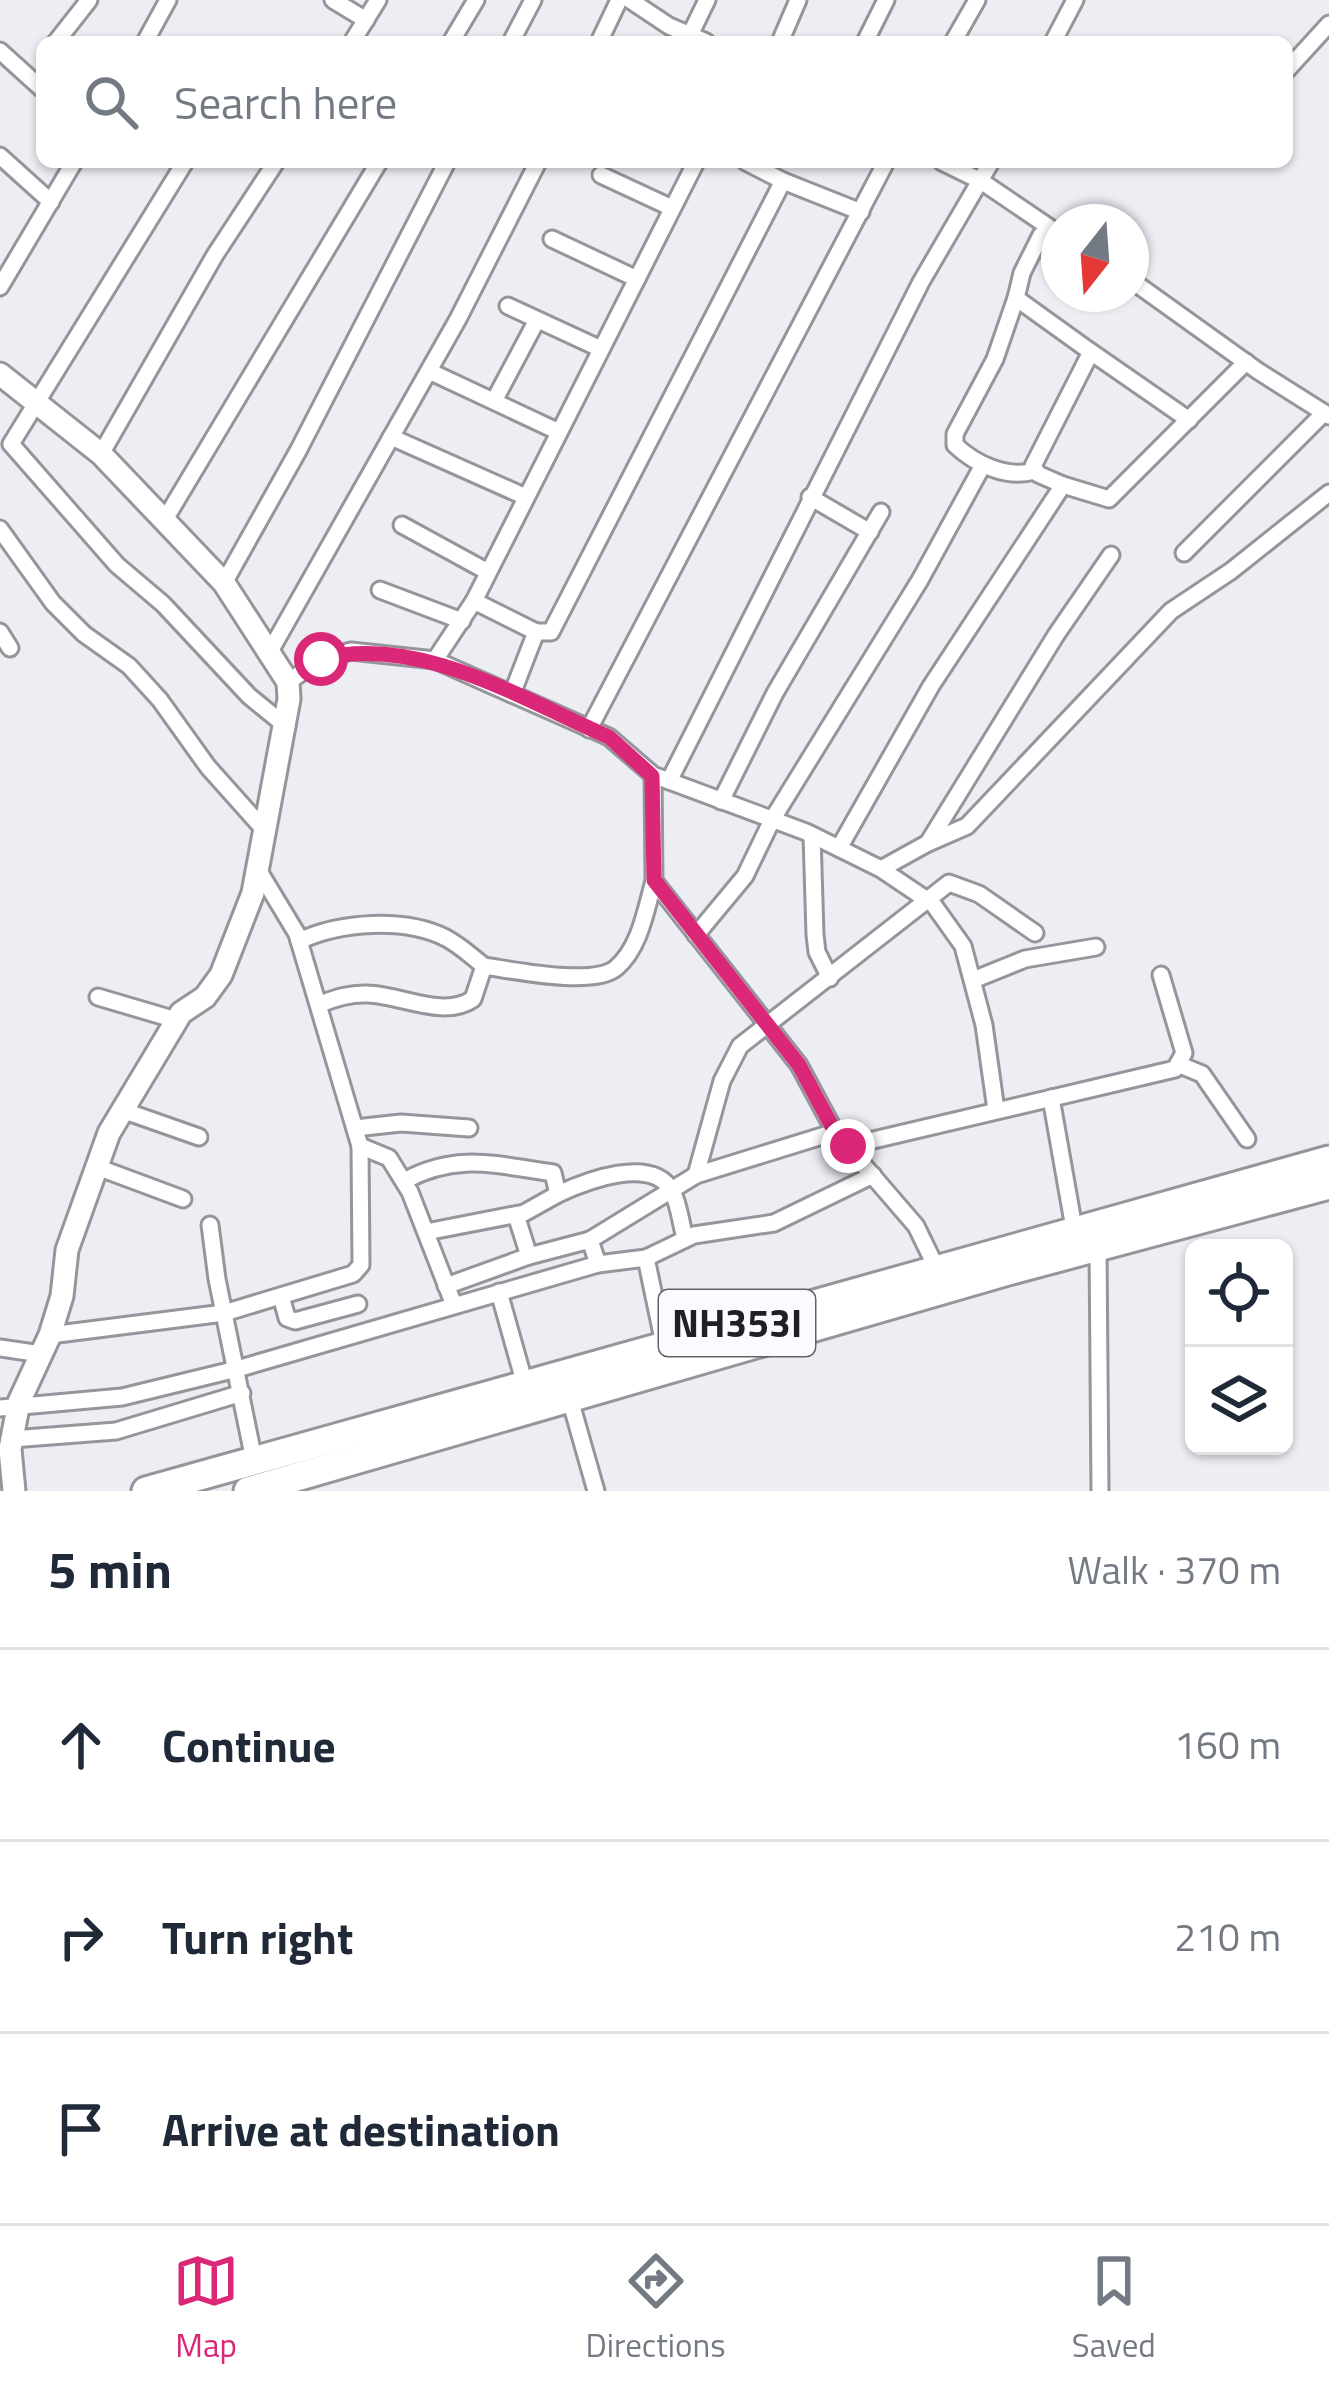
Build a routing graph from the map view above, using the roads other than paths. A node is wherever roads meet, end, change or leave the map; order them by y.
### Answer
1 (89, 0) edge
2 (168, 0) edge
3 (333, 0) edge
4 (378, 0) edge
5 (476, 0) edge
6 (533, 0) edge
7 (620, 0) edge
8 (630, 0) edge
9 (707, 0) edge
10 (798, 0) edge
11 (886, 0) edge
12 (977, 0) edge
13 (1075, 0) edge
14 (366, 20) junction
15 (1329, 24) edge
16 (61, 36) edge
17 (148, 36) edge
18 (356, 36) edge
19 (455, 36) edge
20 (514, 36) edge
21 (602, 36) edge
22 (694, 36) edge
23 (698, 36) edge
24 (783, 36) edge
25 (868, 36) edge
26 (956, 36) edge
27 (1056, 36) edge
28 (0, 51) edge
29 (1293, 63) edge
30 (35, 83) edge
31 (0, 156) edge
32 (70, 168) edge
33 (181, 168) edge
34 (272, 168) edge
35 (375, 168) edge
36 (444, 168) edge
37 (535, 168) edge
38 (693, 168) edge
39 (758, 168) edge
40 (883, 168) edge
41 (954, 168) edge
42 (988, 168) edge
43 (601, 175) dead end
44 (783, 181) junction
45 (981, 181) junction
46 (50, 202) junction
47 (672, 208) junction
48 (861, 212) junction
49 (1041, 227) edge
50 (553, 239) dead end
51 (1041, 247) edge
52 (2, 276) edge
53 (637, 279) junction
54 (1149, 293) edge
55 (1016, 298) junction
56 (508, 306) dead end
57 (538, 320) junction
58 (601, 349) junction
59 (1090, 352) junction
60 (1246, 362) junction
61 (429, 370) junction
62 (0, 374) edge
63 (494, 401) junction
64 (38, 404) junction
65 (1326, 414) edge
66 (1189, 420) junction
67 (559, 432) junction
68 (391, 437) junction
69 (101, 454) junction
70 (983, 465) junction
71 (1034, 471) junction
72 (1063, 485) junction
73 (1329, 493) edge
74 (526, 497) junction
75 (810, 497) junction
76 (881, 512) dead end
77 (164, 520) junction
78 (402, 525) dead end
79 (0, 531) edge
80 (870, 532) junction
81 (1184, 553) dead end
82 (1111, 555) dead end
83 (488, 572) junction
84 (224, 583) junction
85 (380, 590) dead end
86 (474, 601) junction
87 (462, 621) junction
88 (0, 632) edge
89 (536, 632) junction
90 (10, 648) dead end
91 (269, 652) junction
92 (435, 661) junction
93 (288, 682) junction
94 (512, 694) junction
95 (287, 727) junction
96 (589, 729) junction
97 (661, 778) junction
98 (721, 801) junction
99 (772, 820) junction
100 (266, 832) junction
101 (812, 835) junction
102 (928, 843) junction
103 (838, 848) junction
104 (881, 868) junction
105 (259, 871) junction
106 (654, 880) junction
107 (927, 900) junction
108 (1035, 933) dead end
109 (696, 935) junction
110 (299, 941) junction
111 (1096, 947) dead end
112 (484, 966) junction
113 (1161, 975) dead end
114 (830, 978) junction
115 (974, 980) junction
116 (98, 997) dead end
117 (320, 1004) junction
118 (176, 1020) junction
119 (766, 1023) junction
120 (1180, 1065) junction
121 (1051, 1098) junction
122 (122, 1110) junction
123 (996, 1110) junction
124 (355, 1128) junction
125 (469, 1128) dead end
126 (835, 1132) junction
127 (199, 1137) dead end
128 (1247, 1139) dead end
129 (360, 1146) junction
130 (848, 1146) junction
131 (97, 1167) junction
132 (1328, 1169) edge
133 (696, 1174) junction
134 (873, 1175) junction
135 (404, 1181) junction
136 (672, 1191) junction
137 (558, 1194) junction
138 (183, 1198) dead end
139 (516, 1215) junction
140 (210, 1225) dead end
141 (1074, 1228) junction
142 (426, 1232) junction
143 (685, 1238) junction
144 (590, 1240) junction
145 (1097, 1246) junction
146 (529, 1256) junction
147 (646, 1258) junction
148 (598, 1264) junction
149 (937, 1267) junction
150 (446, 1286) junction
151 (499, 1292) junction
152 (281, 1296) junction
153 (358, 1304) dead end
154 (454, 1305) junction
155 (224, 1313) junction
156 (664, 1344) junction
157 (45, 1345) junction
158 (0, 1348) edge
159 (237, 1369) junction
160 (242, 1393) junction
161 (527, 1395) junction
162 (569, 1396) junction
163 (9, 1409) edge
164 (12, 1438) junction
165 (254, 1460) junction
166 (14, 1491) edge
167 (146, 1491) edge
168 (248, 1491) edge
169 (596, 1491) edge
170 (1100, 1491) edge

1 - 16 street
2 - 17 street
3 - 14 street
4 - 14 street
5 - 19 street
6 - 20 street
7 - 21 street
8 - 22 street
9 - 23 street
10 - 24 street
11 - 25 street
12 - 26 street
13 - 27 street
14 - 18 street
15 - 29 street
28 - 30 street
31 - 46 street
32 - 46 street
33 - 64 street
34 - 69 street
35 - 77 street
36 - 84 street
37 - 61 street
38 - 47 street
39 - 44 street
40 - 48 street
41 - 45 street
42 - 45 street
43 - 47 street
44 - 48 street
44 - 89 street
45 - 49 street
45 - 75 street
46 - 52 street
47 - 53 street
48 - 96 street
50 - 53 street
51 - 55 street
53 - 58 street
54 - 60 street
55 - 59 street
55 - 70 street
56 - 57 street
57 - 58 street
57 - 63 street
58 - 67 street
59 - 66 street
59 - 71 street
60 - 65 street
60 - 66 street
61 - 63 street
61 - 68 street
62 - 64 street
63 - 67 street
64 - 69 street
64 - 95 street
65 - 81 street
66 - 72 street
67 - 74 street
68 - 74 street
68 - 91 street
69 - 77 street
70 - 71 street
70 - 99 street
71 - 72 street
72 - 103 street
73 - 102 street
74 - 83 street
75 - 80 street
75 - 97 street
76 - 80 street
77 - 84 street
78 - 83 street
79 - 100 street
80 - 98 street
82 - 102 street
83 - 86 street
84 - 91 street
85 - 87 street
86 - 87 street
86 - 89 street
87 - 92 street
88 - 90 street
89 - 94 street
91 - 93 street
92 - 93 street
92 - 94 street
93 - 95 street
94 - 96 street
95 - 100 street
96 - 97 street
97 - 98 street
97 - 106 street
98 - 99 street
99 - 101 street
99 - 109 street
100 - 105 street
101 - 103 street
101 - 114 street
102 - 104 street
103 - 104 street
104 - 107 street
105 - 110 street
105 - 118 street
106 - 109 street
106 - 112 street
107 - 108 street
107 - 114 street
107 - 115 street
109 - 119 street
110 - 112 street
110 - 117 street
111 - 115 street
112 - 117 street
113 - 120 street
114 - 119 street
115 - 123 street
116 - 118 street
117 - 124 street
118 - 122 street
119 - 126 street
119 - 133 street
120 - 121 street
120 - 128 street
121 - 123 street
121 - 141 street
122 - 127 street
122 - 131 street
123 - 130 street
124 - 125 street
124 - 129 street
126 - 130 street
126 - 133 street
129 - 135 street
129 - 152 street
130 - 134 street
131 - 138 street
131 - 157 street
132 - 141 highway, NH353I
132 - 145 highway, NH353I
133 - 136 street
134 - 143 street
134 - 149 street
135 - 137 street
135 - 142 street
136 - 137 street
136 - 143 street
136 - 144 street
137 - 139 street
139 - 142 street
139 - 146 street
140 - 155 street
141 - 149 highway, NH353I
142 - 150 street
143 - 147 street
144 - 146 street
144 - 148 street
145 - 162 highway, NH353I
145 - 170 street
146 - 150 street
147 - 148 street
147 - 156 street
148 - 151 street
149 - 156 highway, NH353I
150 - 154 street
151 - 154 street
151 - 161 street
152 - 153 street
152 - 155 street
154 - 159 street
155 - 157 street
155 - 159 street
156 - 161 highway, NH353I
157 - 158 street
157 - 163 street
159 - 160 street
159 - 163 street
160 - 164 street
160 - 165 street
161 - 162 highway, NH353I
161 - 165 highway, NH353I
161 - 168 highway, NH353I
162 - 169 street
163 - 164 street
164 - 166 street
165 - 167 highway, NH353I

